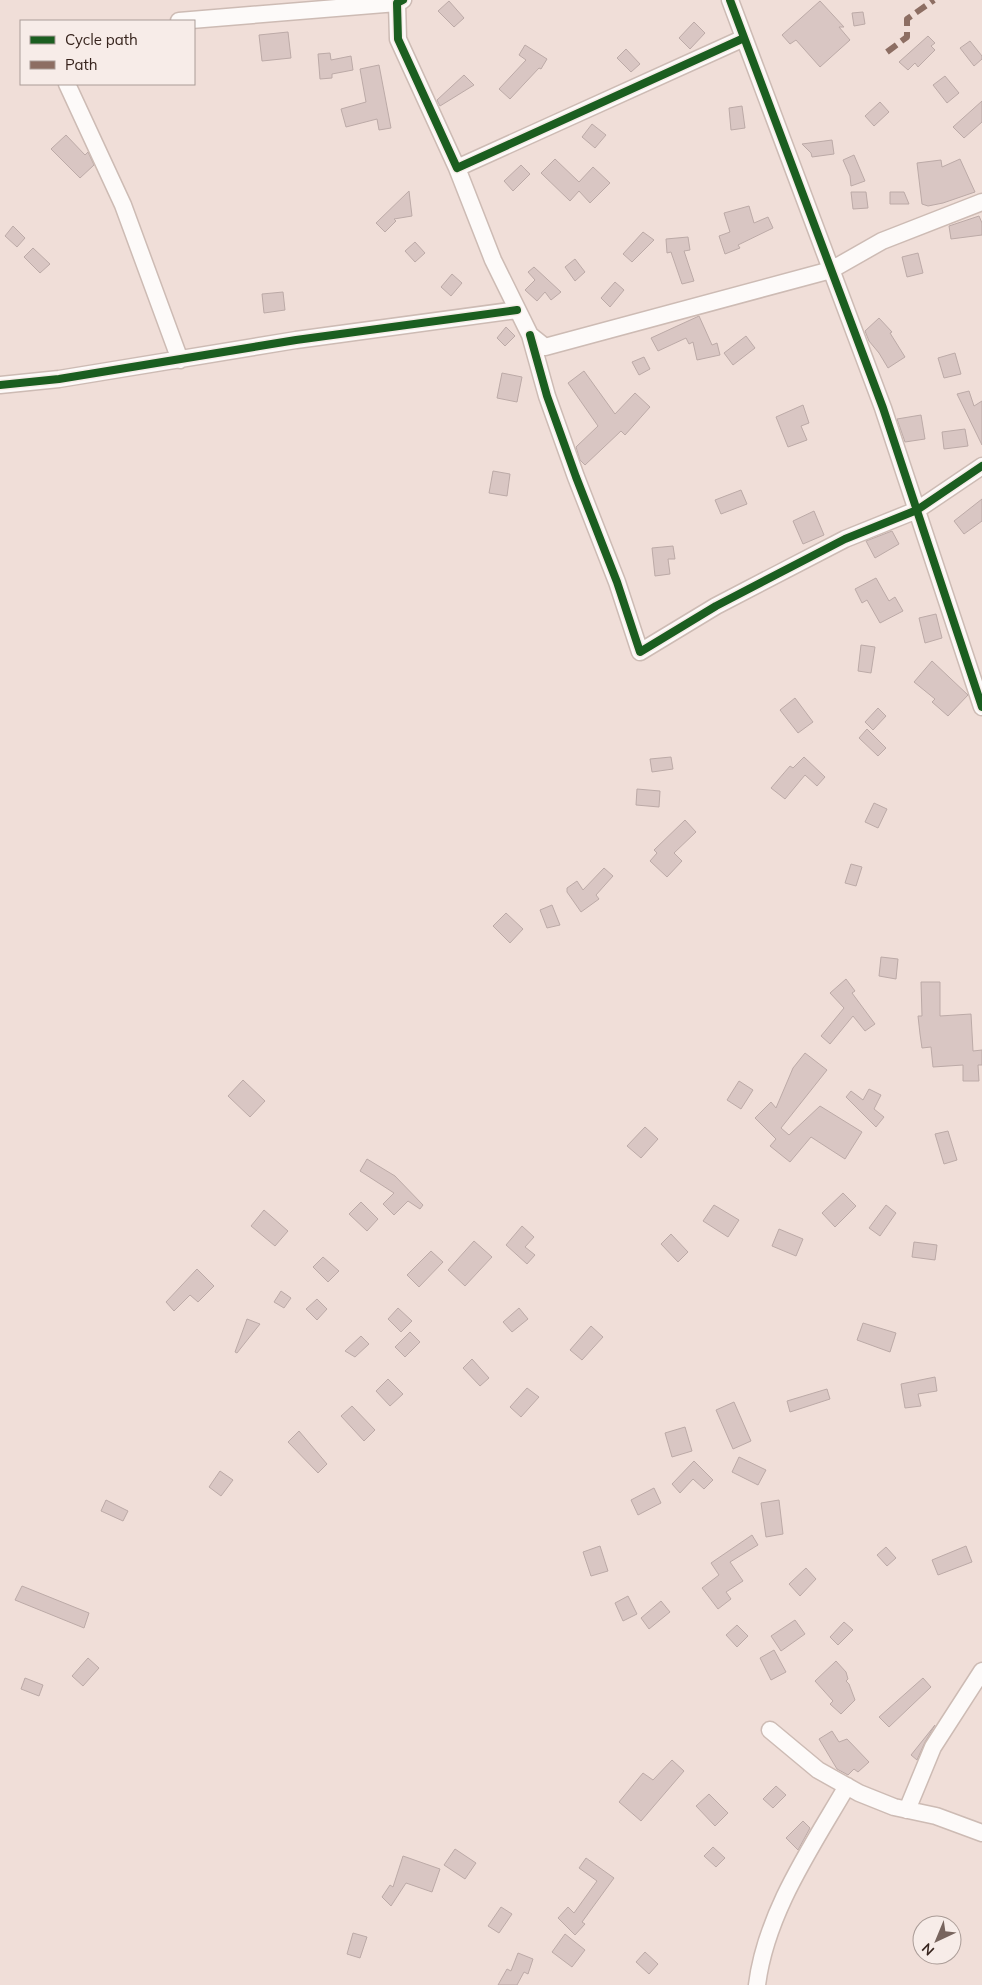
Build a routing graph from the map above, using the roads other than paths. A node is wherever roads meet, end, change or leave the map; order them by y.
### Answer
1 (730, 0) edge
2 (398, 1) edge
3 (190, 20) edge
4 (744, 38) junction
5 (67, 85) edge
6 (457, 168) junction
7 (982, 202) edge
8 (831, 270) junction
9 (517, 310) junction
10 (530, 335) junction
11 (180, 360) junction
12 (0, 385) edge
13 (982, 466) edge
14 (917, 510) junction
15 (982, 707) edge
16 (982, 1672) edge
17 (770, 1730) dead end
18 (847, 1786) junction
19 (907, 1810) junction
20 (982, 1833) edge
21 (756, 1985) edge

1 - 4 street
2 - 3 street
2 - 6 street
4 - 6 street
4 - 8 street
5 - 11 street
6 - 9 street
7 - 8 street
8 - 10 street
8 - 14 street
9 - 10 street
9 - 11 street
10 - 14 street
11 - 12 street
13 - 14 street
14 - 15 street
16 - 19 street
17 - 18 street
18 - 19 street
18 - 21 street
19 - 20 street

